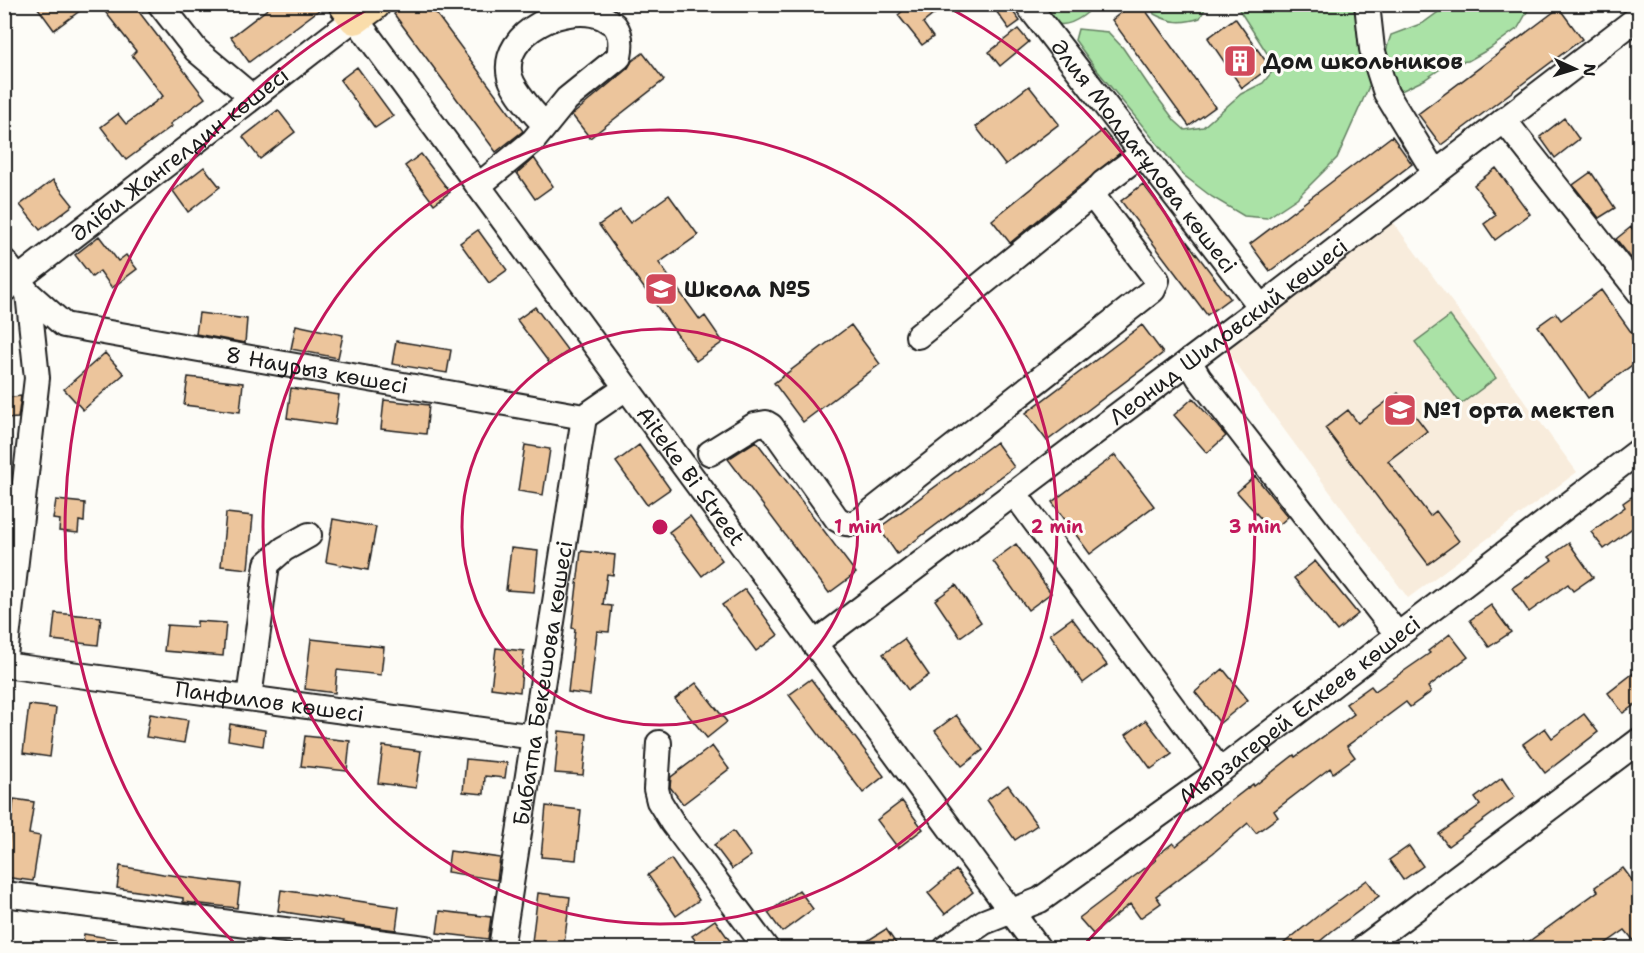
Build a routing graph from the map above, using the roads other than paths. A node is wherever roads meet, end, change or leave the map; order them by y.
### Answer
1 (160, 4) edge
2 (1027, 4) edge
3 (1367, 4) edge
4 (358, 9) edge
5 (1640, 16) edge
6 (252, 97) junction
7 (1504, 120) junction
8 (546, 125) junction
9 (1143, 153) junction
10 (1436, 173) junction
11 (478, 186) junction
12 (1095, 192) junction
13 (14, 281) edge
14 (1640, 293) edge
15 (1261, 307) junction
16 (918, 336) dead end
17 (1189, 361) junction
18 (626, 388) junction
19 (584, 417) junction
20 (1640, 450) edge
21 (710, 453) dead end
22 (1014, 493) junction
23 (309, 535) dead end
24 (1397, 634) junction
25 (814, 644) junction
26 (4, 665) edge
27 (249, 698) junction
28 (535, 736) junction
29 (1640, 741) edge
30 (659, 744) dead end
31 (1220, 771) junction
32 (4, 894) edge
33 (1011, 912) junction
34 (425, 948) edge
35 (501, 948) edge
36 (766, 948) edge
37 (946, 948) edge
38 (1038, 948) edge
39 (1363, 948) edge

1 - 6 street
2 - 9 street, Әлия Молдағұлова көшесі
3 - 10 street
4 - 6 street, Әліби Жангелдин көшесі
4 - 11 street, Aiteke Bi Street
5 - 7 street, Леонид Шиловский көшесі
6 - 13 street, Әліби Жангелдин көшесі
7 - 10 street, Леонид Шиловский көшесі
7 - 14 street
8 - 8 street
8 - 11 street
9 - 12 street
9 - 15 street, Әлия Молдағұлова көшесі
10 - 15 street, Леонид Шиловский көшесі
11 - 18 street, Aiteke Bi Street
12 - 16 street
12 - 21 street
13 - 19 street, 8 Наурыз көшесі
13 - 26 street
15 - 17 street, Леонид Шиловский көшесі
17 - 22 street, Леонид Шиловский көшесі
17 - 24 street
18 - 19 street
18 - 25 street, Aiteke Bi Street
19 - 28 street, Бибатпа Бекешова көшесі
20 - 24 street, Мырзагерей Елкеев көшесі
22 - 25 street, Леонид Шиловский көшесі
22 - 31 street
23 - 27 street
24 - 31 street, Мырзагерей Елкеев көшесі
25 - 33 street, Aiteke Bi Street
26 - 27 street, Панфилов көшесі
27 - 28 street, Панфилов көшесі
28 - 35 street, Бибатпа Бекешова көшесі
29 - 39 street
30 - 36 street
31 - 33 street, Мырзагерей Елкеев көшесі
32 - 34 street
33 - 37 street, Мырзагерей Елкеев көшесі
33 - 38 street, Aiteke Bi Street

